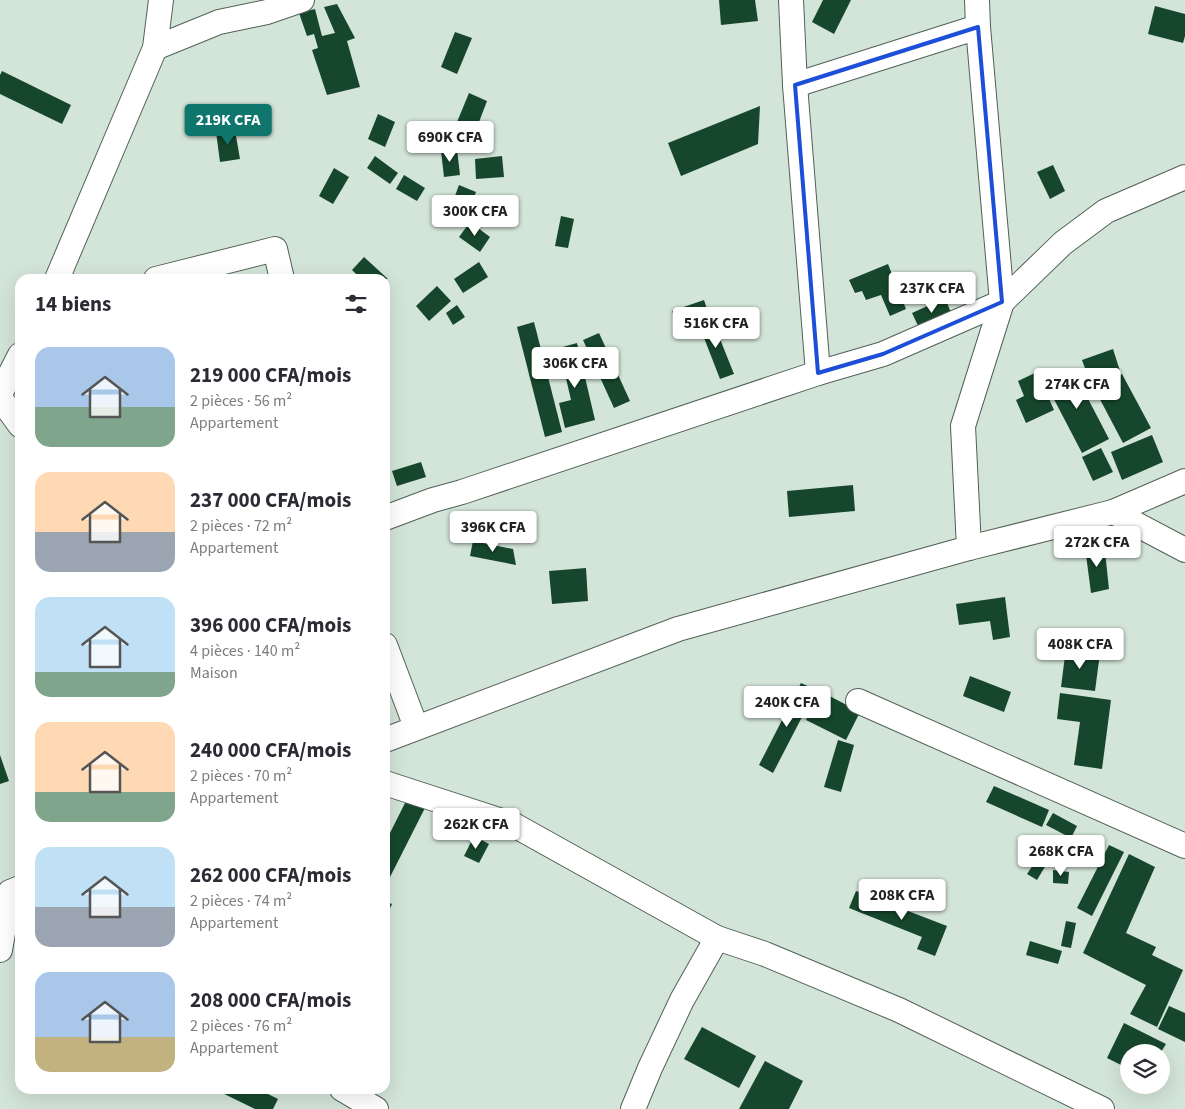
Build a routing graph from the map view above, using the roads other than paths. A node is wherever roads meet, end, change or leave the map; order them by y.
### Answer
1 (161, 0) edge
2 (302, 0) edge
3 (791, 0) edge
4 (977, 0) edge
5 (978, 27) junction
6 (155, 48) junction
7 (795, 85) junction
8 (1185, 177) edge
9 (59, 274) edge
10 (176, 274) edge
11 (281, 274) edge
12 (1002, 302) junction
13 (15, 365) edge
14 (818, 373) junction
15 (0, 394) edge
16 (0, 398) edge
17 (15, 418) edge
18 (1185, 481) edge
19 (1113, 512) junction
20 (390, 516) edge
21 (969, 548) junction
22 (1185, 550) edge
23 (390, 658) edge
24 (858, 701) dead end
25 (416, 728) junction
26 (390, 738) edge
27 (390, 785) edge
28 (1185, 846) edge
29 (12, 891) edge
30 (717, 938) junction
31 (0, 950) edge
32 (350, 1094) edge
33 (376, 1109) edge
34 (633, 1109) edge
35 (1102, 1109) edge

1 - 6 street
2 - 6 street
3 - 7 street
4 - 5 street
5 - 7 street
5 - 12 street
6 - 9 street
7 - 14 street
8 - 12 street
10 - 11 street
12 - 14 street
12 - 21 street
13 - 15 street
14 - 20 street
16 - 17 street
18 - 19 street
19 - 21 street
19 - 22 street
21 - 25 street
23 - 25 street
24 - 28 street
25 - 26 street
27 - 30 street
29 - 31 street
30 - 34 street
30 - 35 street
32 - 33 street

